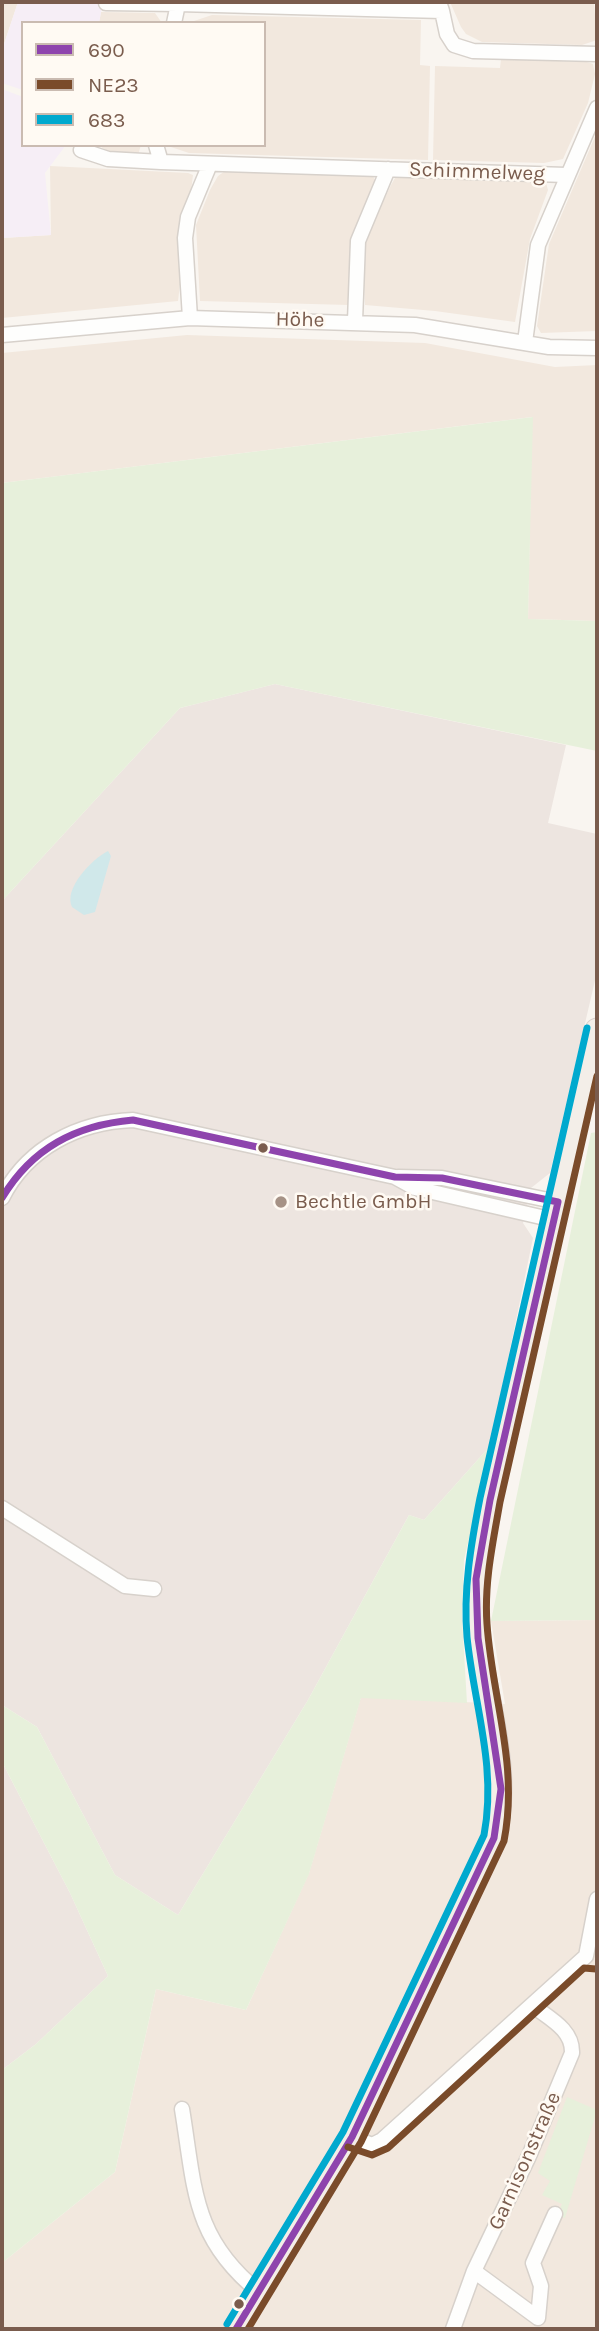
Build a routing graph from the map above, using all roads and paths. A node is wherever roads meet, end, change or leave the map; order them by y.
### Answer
1 (106, 3) edge
2 (178, 4) junction
3 (441, 6) edge
4 (174, 21) edge
5 (597, 54) edge
6 (597, 108) edge
7 (157, 147) edge
8 (81, 150) dead end
9 (161, 162) junction
10 (210, 164) junction
11 (388, 169) junction
12 (566, 175) junction
13 (190, 317) junction
14 (355, 321) junction
15 (2, 335) edge
16 (525, 342) junction
17 (597, 348) edge
18 (597, 1030) edge
19 (2, 1198) edge
20 (556, 1211) junction
21 (2, 1508) edge
22 (154, 1589) dead end
23 (597, 1899) edge
24 (592, 1957) edge
25 (532, 2005) junction
26 (182, 2109) dead end
27 (352, 2137) junction
28 (555, 2214) dead end
29 (474, 2271) junction
30 (259, 2292) junction
31 (236, 2329) edge
32 (453, 2329) edge

1 - 2 street
2 - 3 street
2 - 4 street
3 - 5 street
6 - 12 street
7 - 9 street
8 - 9 street, Schimmelweg
9 - 10 street, Schimmelweg
10 - 11 street, Schimmelweg
10 - 13 street
11 - 12 street, Schimmelweg
11 - 14 street, Schimmelweg
12 - 16 street
13 - 14 street, Höhe
13 - 15 street, Höhe
14 - 16 street, Höhe
16 - 17 street, Höhe
18 - 20 main road
19 - 20 street
20 - 27 main road
21 - 22 street
23 - 24 street
24 - 25 street
25 - 27 street
25 - 29 street, Garnisonstraße
26 - 30 street
27 - 30 main road
28 - 29 street
29 - 32 street, Garnisonstraße
30 - 31 main road

